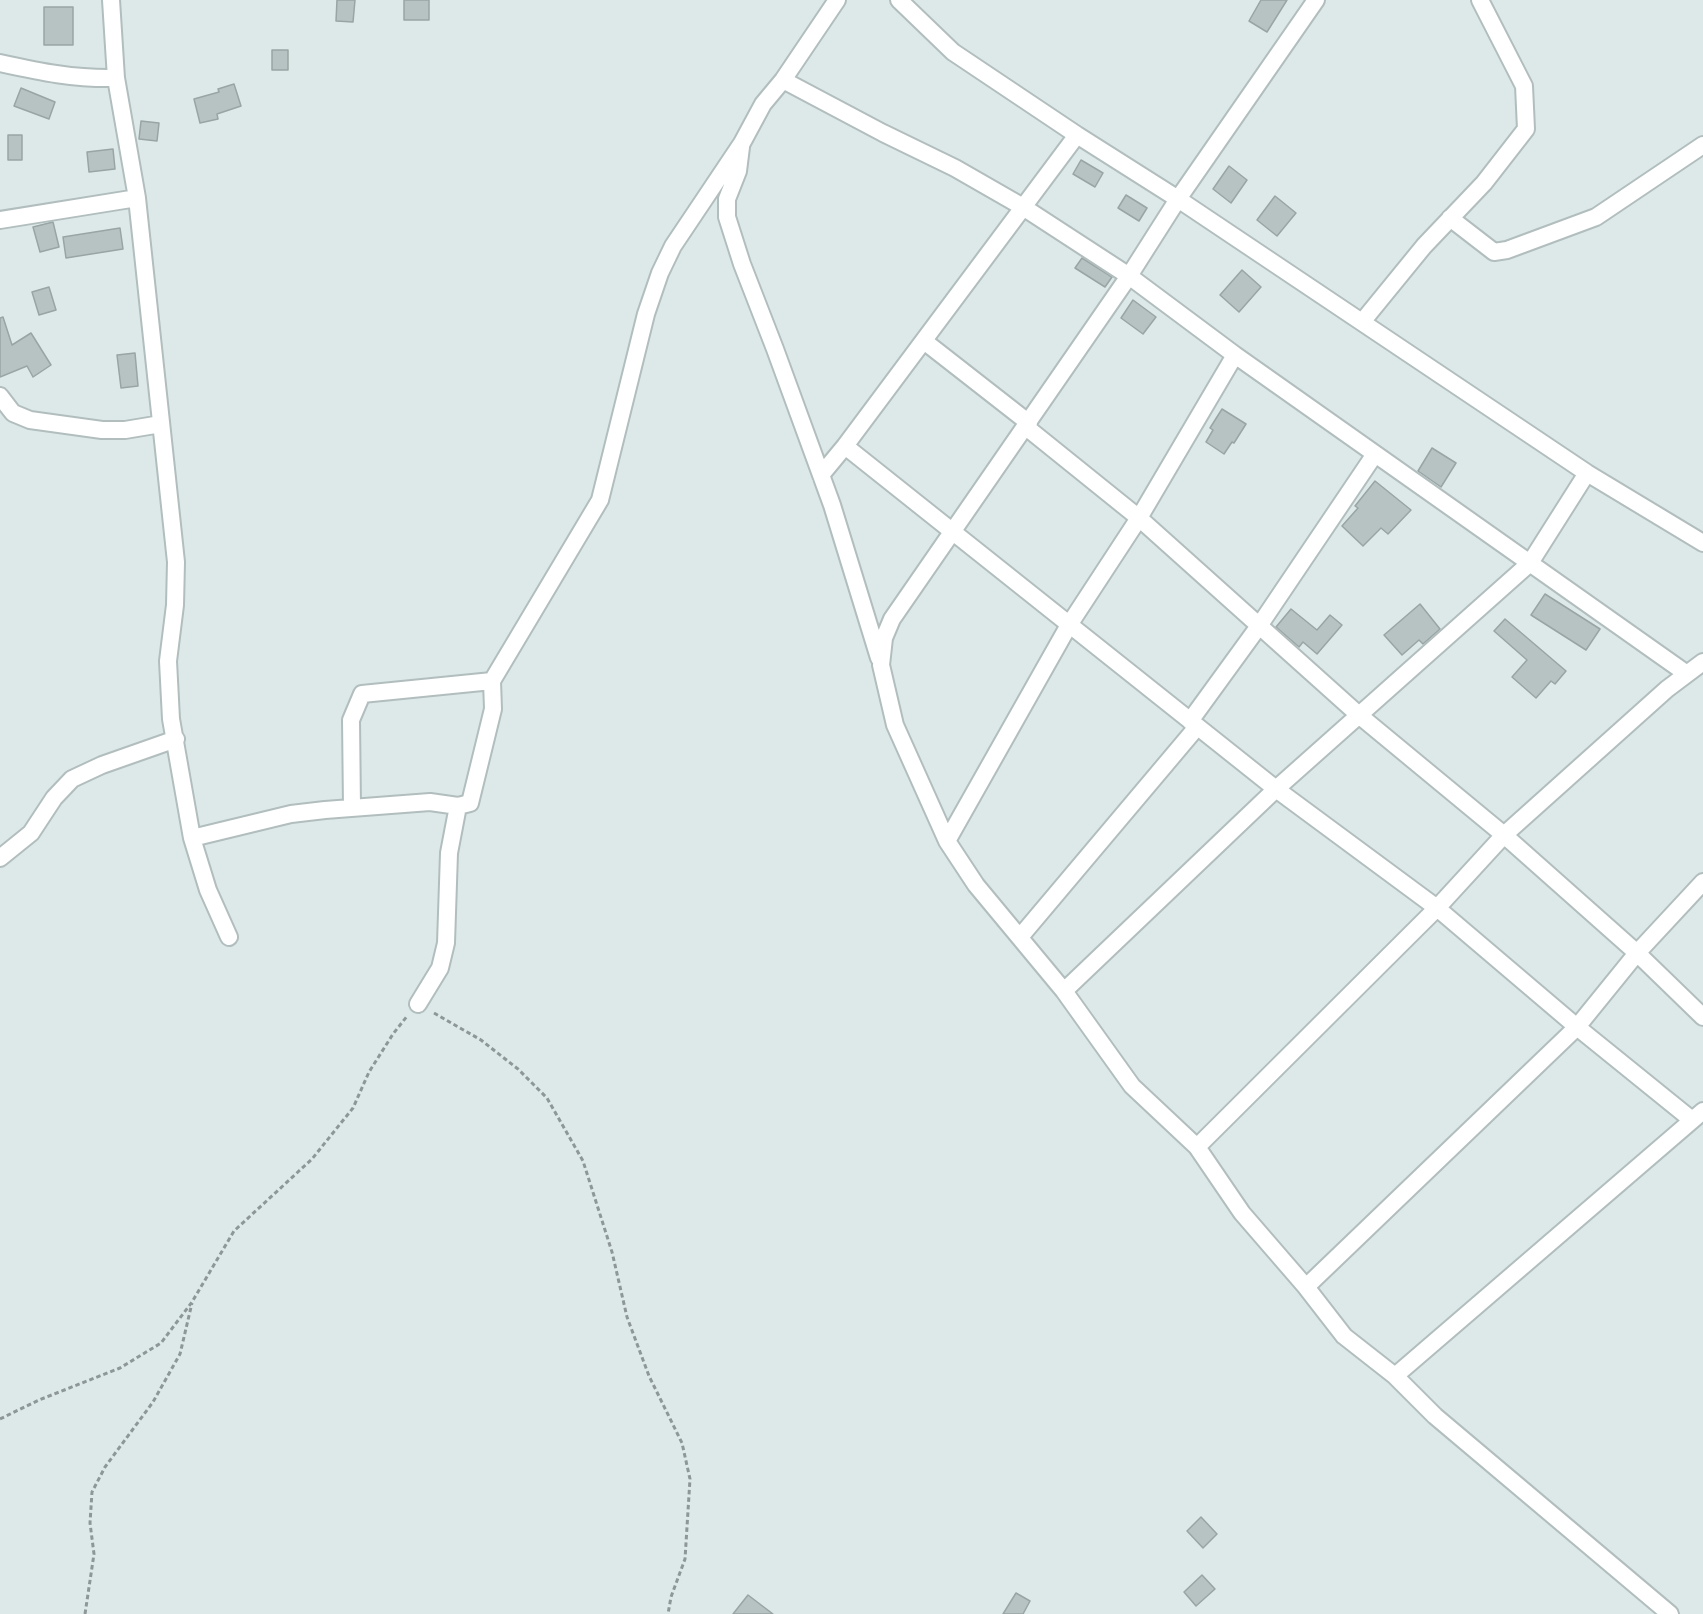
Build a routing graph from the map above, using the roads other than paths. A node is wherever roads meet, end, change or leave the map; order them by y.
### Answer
1 (111, 0) edge
2 (837, 0) edge
3 (899, 0) edge
4 (1316, 0) edge
5 (1480, 0) edge
6 (0, 63) edge
7 (116, 78) junction
8 (783, 80) junction
9 (1077, 135) junction
10 (742, 142) junction
11 (1703, 145) edge
12 (137, 198) junction
13 (1178, 199) junction
14 (1023, 207) junction
15 (1450, 218) junction
16 (0, 220) edge
17 (1129, 276) junction
18 (1362, 322) junction
19 (924, 340) junction
20 (1235, 355) junction
21 (0, 396) edge
22 (161, 424) junction
23 (1027, 425) junction
24 (845, 446) junction
25 (1375, 454) junction
26 (1587, 473) junction
27 (821, 475) junction
28 (1139, 518) junction
29 (954, 532) junction
30 (1703, 543) edge
31 (1530, 563) junction
32 (1070, 625) junction
33 (1259, 626) junction
34 (1703, 662) edge
35 (881, 664) junction
36 (1687, 674) junction
37 (492, 681) junction
38 (1360, 716) junction
39 (1194, 724) junction
40 (176, 739) junction
41 (1276, 789) junction
42 (458, 806) junction
43 (352, 807) junction
44 (1504, 835) junction
45 (192, 838) junction
46 (946, 841) junction
47 (0, 858) edge
48 (1703, 882) edge
49 (1437, 908) junction
50 (229, 937) dead end
51 (1020, 937) junction
52 (1637, 953) junction
53 (1064, 991) junction
54 (418, 1004) road end
55 (1703, 1017) edge
56 (1577, 1027) junction
57 (1698, 1116) edge
58 (1197, 1147) junction
59 (1306, 1287) junction
60 (1395, 1376) junction
61 (1670, 1614) edge

1 - 7 street
2 - 8 street
3 - 9 street
4 - 13 street
5 - 15 street
6 - 7 street
7 - 12 street
8 - 10 street
8 - 14 street
9 - 13 street
9 - 14 street
10 - 27 street
10 - 37 street
11 - 15 street
12 - 16 street
12 - 22 street
13 - 17 street
13 - 18 street
14 - 17 street
14 - 19 street
15 - 18 street
17 - 20 street
17 - 23 street
18 - 26 street
19 - 23 street
19 - 24 street
20 - 25 street
20 - 28 street
21 - 22 street
22 - 40 street
23 - 28 street
23 - 29 street
24 - 27 street
24 - 29 street
25 - 31 street
25 - 33 street
26 - 30 street
26 - 31 street
27 - 35 street
28 - 32 street
28 - 33 street
29 - 32 street
29 - 35 street
31 - 36 street
31 - 38 street
32 - 39 street
32 - 46 street
33 - 38 street
33 - 39 street
34 - 36 street
35 - 46 street
36 - 44 street
37 - 42 street
37 - 43 street
38 - 41 street
38 - 44 street
39 - 41 street
39 - 51 street
40 - 45 street
40 - 47 street
41 - 49 street
41 - 53 street
42 - 43 street
42 - 54 street
43 - 45 street
44 - 49 street
44 - 52 street
45 - 50 street
46 - 51 street
48 - 52 street
49 - 56 street
49 - 58 street
51 - 53 street
52 - 55 street
52 - 56 street
53 - 58 street
56 - 57 street
56 - 59 street
57 - 60 street
58 - 59 street
59 - 60 street
60 - 61 street

